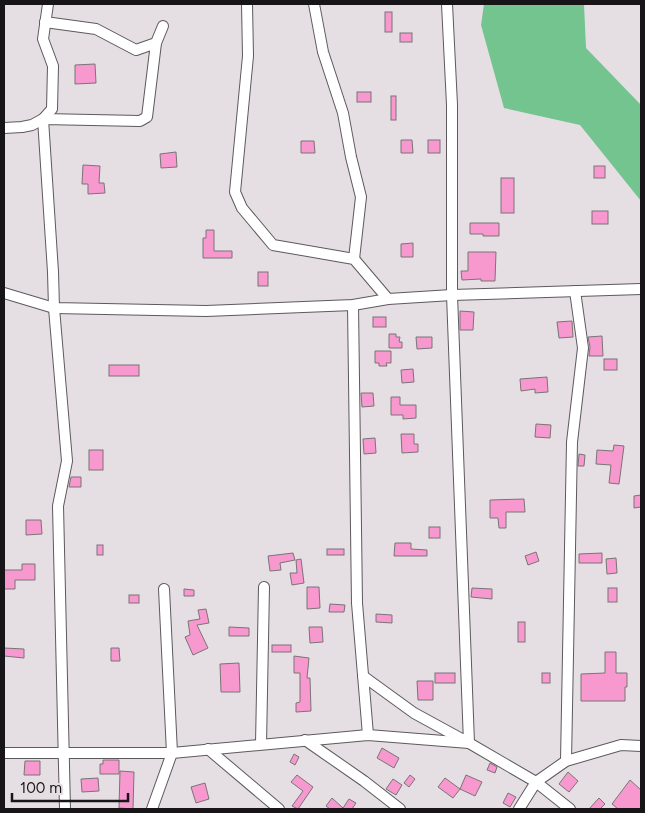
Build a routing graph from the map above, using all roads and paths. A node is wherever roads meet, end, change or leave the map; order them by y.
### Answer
1 (48, 4) edge
2 (247, 4) edge
3 (314, 4) edge
4 (447, 4) edge
5 (45, 22) junction
6 (163, 26) dead end
7 (156, 44) junction
8 (44, 118) junction
9 (4, 128) edge
10 (354, 259) junction
11 (641, 289) edge
12 (575, 291) junction
13 (4, 293) edge
14 (452, 295) junction
15 (388, 300) junction
16 (353, 305) junction
17 (54, 308) junction
18 (264, 588) dead end
19 (164, 589) dead end
20 (363, 676) junction
21 (368, 735) junction
22 (305, 740) junction
23 (469, 742) junction
24 (262, 744) junction
25 (641, 746) edge
26 (208, 749) junction
27 (172, 752) junction
28 (4, 753) edge
29 (64, 753) junction
30 (566, 761) junction
31 (536, 782) junction
32 (65, 809) edge
33 (152, 809) edge
34 (279, 809) edge
35 (400, 809) edge
36 (519, 809) edge
37 (570, 809) edge

1 - 5 street
2 - 10 street
3 - 10 street
4 - 14 street
5 - 7 street
5 - 8 street
6 - 7 street
7 - 8 street
8 - 9 street
8 - 17 street
10 - 15 street
11 - 12 street
12 - 14 street
12 - 30 street
13 - 17 street
14 - 15 street
14 - 23 street
15 - 16 street
16 - 17 street
16 - 20 street
17 - 29 street
18 - 24 street
19 - 27 street
20 - 21 street
20 - 23 street
21 - 22 street
21 - 23 street
22 - 24 street
22 - 35 street
23 - 31 street
24 - 26 street
25 - 30 street
26 - 27 street
26 - 34 street
27 - 29 street
27 - 33 street
28 - 29 street
29 - 32 street
30 - 31 street
31 - 36 street
31 - 37 street

